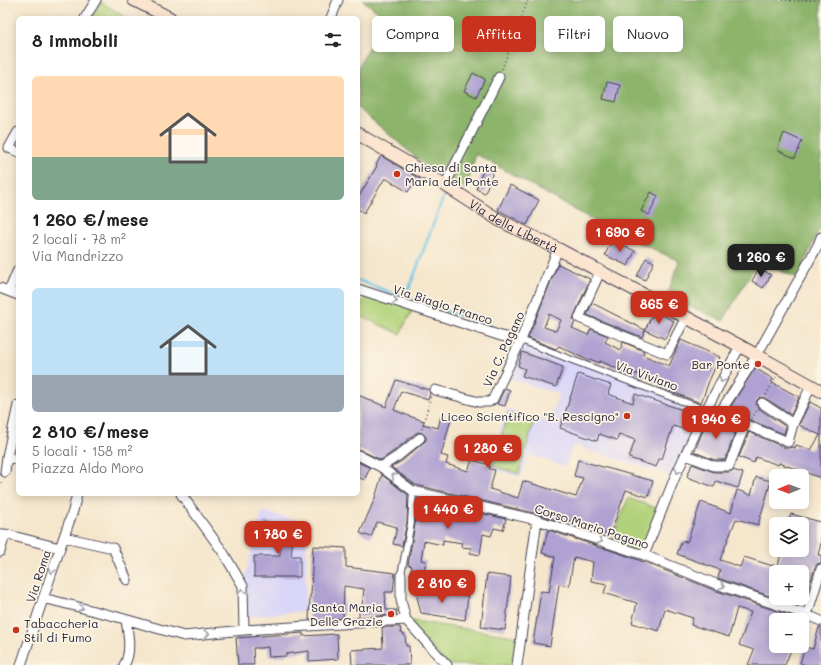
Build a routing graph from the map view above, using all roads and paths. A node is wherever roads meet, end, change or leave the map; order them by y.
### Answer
1 (96, 0) edge
2 (136, 0) edge
3 (338, 0) edge
4 (528, 0) edge
5 (782, 0) edge
6 (821, 0) edge
7 (86, 16) edge
8 (166, 16) edge
9 (332, 16) edge
10 (498, 77) joint
11 (16, 134) edge
12 (360, 135) edge
13 (4, 146) edge
14 (16, 151) edge
15 (445, 185) junction
16 (821, 237) edge
17 (558, 249) junction
18 (600, 272) junction
19 (16, 282) edge
20 (0, 288) edge
21 (360, 290) edge
22 (14, 293) edge
23 (686, 318) junction
24 (521, 340) junction
25 (740, 346) junction
26 (757, 355) junction
27 (816, 389) edge
28 (435, 390) joint
29 (762, 403) dead end
30 (706, 410) junction
31 (719, 414) junction
32 (16, 415) edge
33 (745, 424) junction
34 (793, 424) junction
35 (420, 438) joint
36 (686, 455) junction
37 (360, 456) edge
38 (8, 457) junction
39 (16, 459) edge
40 (381, 467) junction
41 (4, 472) dead end
42 (413, 491) junction
43 (77, 496) edge
44 (182, 496) edge
45 (537, 520) junction
46 (2, 534) edge
47 (64, 537) junction
48 (60, 548) junction
49 (0, 552) edge
50 (644, 555) junction
51 (821, 569) edge
52 (401, 574) joint
53 (127, 580) dead end
54 (43, 598) junction
55 (801, 613) edge
56 (808, 613) edge
57 (809, 616) edge
58 (126, 620) junction
59 (406, 620) junction
60 (821, 621) edge
61 (244, 630) junction
62 (21, 665) edge
63 (124, 665) edge
64 (447, 665) edge
65 (517, 665) edge

1 - 7 street
2 - 8 main road
3 - 9 street
4 - 10 path
5 - 6 path
10 - 15 street
11 - 13 street
12 - 15 main road, Via della Libertà
13 - 14 street
15 - 17 main road, Via della Libertà
16 - 26 street
17 - 18 main road, Via della Libertà
17 - 24 street, Via C. Pagano
18 - 23 main road, Via della Libertà
18 - 23 street
19 - 22 street
20 - 22 street
21 -> 24 street, Via Biagio Franco
23 - 25 main road, Via della Libertà
24 - 28 street, Via C. Pagano
24 - 30 street, Via Viviano
25 - 26 main road, Via della Libertà
25 -> 30 street
26 - 27 main road, Via della Libertà
26 - 31 street
27 - 34 street
28 - 35 path
29 - 34 street
30 - 31 street
30 - 36 street
31 - 33 street
32 - 38 street
33 - 34 street
33 - 36 street
35 - 40 street
36 -> 50 street
37 - 40 street, Corso Mario Pagano
38 - 39 street
38 - 41 street
42 -> 40 street, Corso Mario Pagano
42 - 45 street, Corso Mario Pagano
42 - 52 street
43 - 47 street, Via Roma
61 -> 44 street
45 -> 50 street, Corso Mario Pagano
45 - 65 street
46 - 48 street
46 - 49 street
47 - 48 street, Via Roma
47 - 53 street
48 -> 54 street, Via Roma
50 -> 55 street, Corso Mario Pagano
51 - 56 street
52 - 59 street
54 -> 58 street
54 - 62 street, Via Roma
57 - 60 street, Corso Mario Pagano
58 -> 61 street
58 - 63 street
59 - 61 street
59 - 64 street

